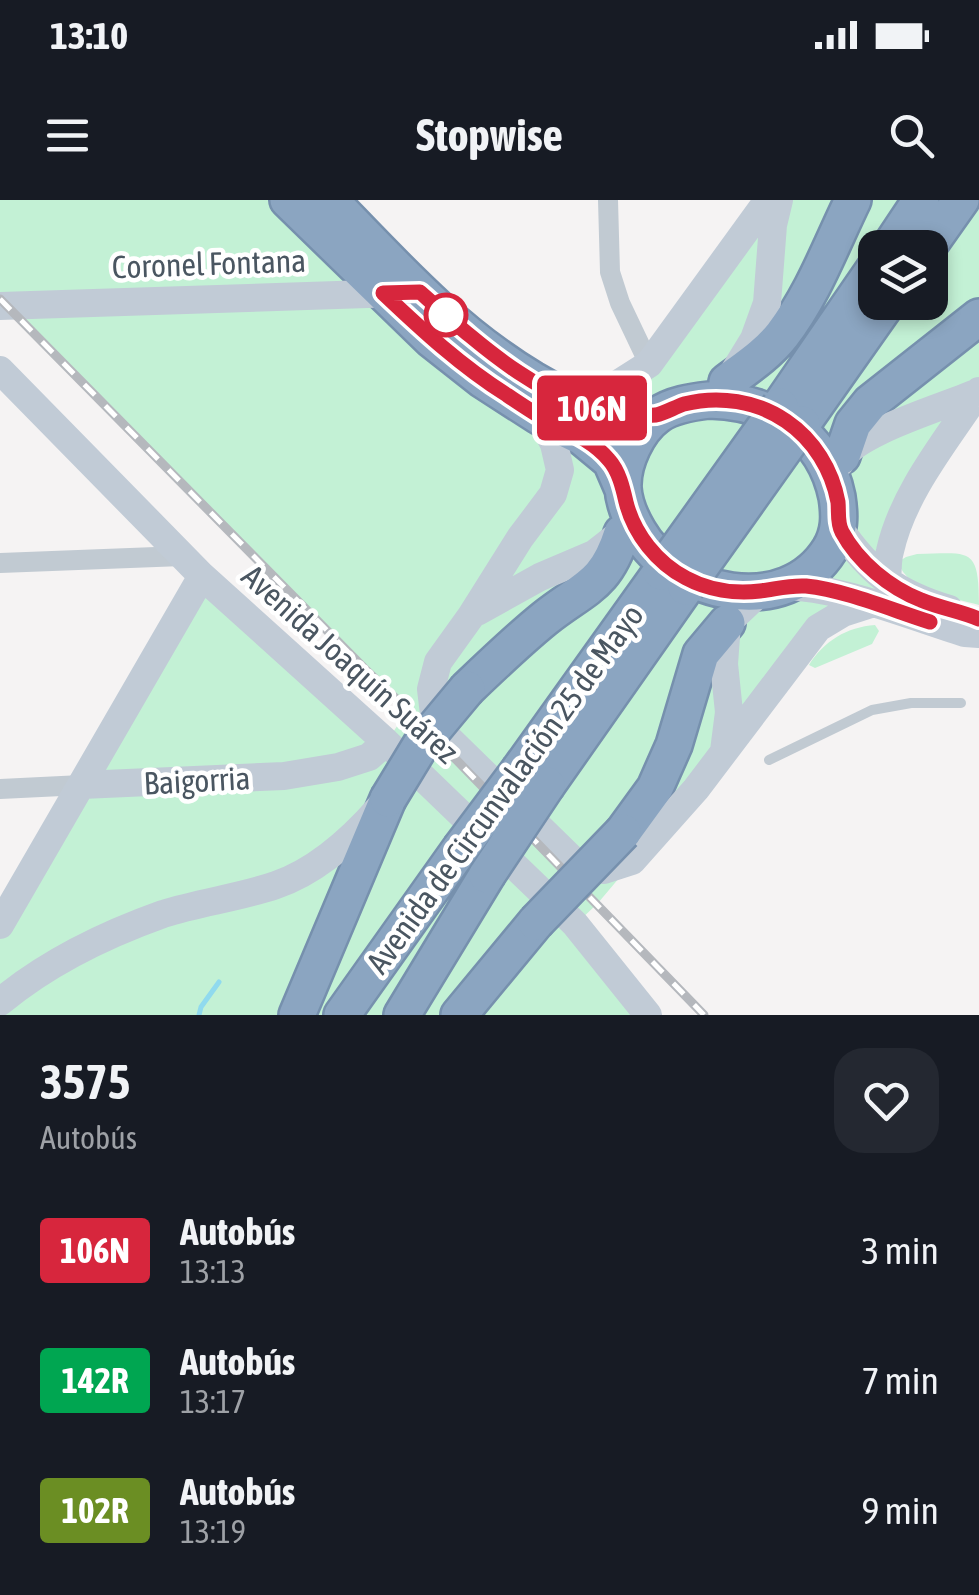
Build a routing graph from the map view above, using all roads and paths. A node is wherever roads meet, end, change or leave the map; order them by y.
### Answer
1 (288, 200) edge
2 (330, 200) edge
3 (608, 200) edge
4 (768, 200) edge
5 (779, 200) edge
6 (852, 200) edge
7 (944, 206) edge
8 (913, 230) edge
9 (934, 230) edge
10 (420, 292) junction
11 (383, 293) junction
12 (858, 298) edge
13 (0, 306) edge
14 (979, 317) edge
15 (873, 320) edge
16 (650, 364) junction
17 (727, 382) junction
18 (6, 384) edge
19 (978, 392) edge
20 (548, 405) junction
21 (673, 409) junction
22 (791, 415) junction
23 (838, 473) junction
24 (624, 509) junction
25 (839, 528) junction
26 (182, 556) junction
27 (0, 563) edge
28 (202, 576) junction
29 (770, 588) junction
30 (879, 593) junction
31 (471, 616) junction
32 (979, 620) edge
33 (726, 623) junction
34 (979, 634) edge
35 (961, 703) dead end
36 (386, 742) junction
37 (724, 752) junction
38 (769, 760) dead end
39 (533, 777) junction
40 (82, 785) junction
41 (0, 789) edge
42 (388, 798) junction
43 (628, 847) junction
44 (0, 925) edge
45 (488, 982) junction
46 (0, 1002) edge
47 (297, 1015) edge
48 (342, 1015) edge
49 (402, 1015) edge
50 (459, 1015) edge
51 (472, 1015) edge
52 (648, 1015) edge

1 - 11 highway
2 - 10 highway
3 - 16 street
4 - 16 main road
5 - 17 main road
6 - 17 highway
7 - 8 highway
7 - 9 highway
10 - 11 main road, Coronel Fontana
10 - 20 highway
11 - 13 main road, Coronel Fontana
11 - 20 highway
12 - 22 highway, Avenida de Circunvalación 25 de Mayo
14 - 23 highway
15 - 22 highway, Avenida de Circunvalación 25 de Mayo
16 - 20 main road
17 - 21 main road
18 - 26 main road, Avenida Joaquín Suárez
19 - 23 main road
19 - 30 main road
20 - 21 highway
20 - 24 highway
20 - 31 main road
21 - 23 highway
21 - 24 highway
22 - 39 highway, Avenida de Circunvalación 25 de Mayo, bridge
23 - 25 highway
24 - 29 highway
24 - 31 main road
24 - 42 highway, bridge
25 - 29 highway
25 - 30 main road
26 - 27 street
26 - 28 main road, Avenida Joaquín Suárez
28 - 36 main road, Avenida Joaquín Suárez
28 - 40 main road
29 - 30 main road
29 - 33 main road
30 - 32 main road
30 - 34 main road
30 - 37 main road
31 - 43 main road, Avenida Joaquín Suárez
33 - 37 main road
33 - 43 highway
35 - 38 lane
36 - 40 main road, Baigorria
36 - 52 main road, Avenida Joaquín Suárez
37 - 43 main road
39 - 48 highway, Avenida de Circunvalación 25 de Mayo, bridge
39 - 49 highway, Avenida de Circunvalación 25 de Mayo, bridge
40 - 41 street, Baigorria
40 - 44 main road
42 - 46 main road
42 - 47 highway
43 - 45 highway, bridge
45 - 50 highway
45 - 51 main road

